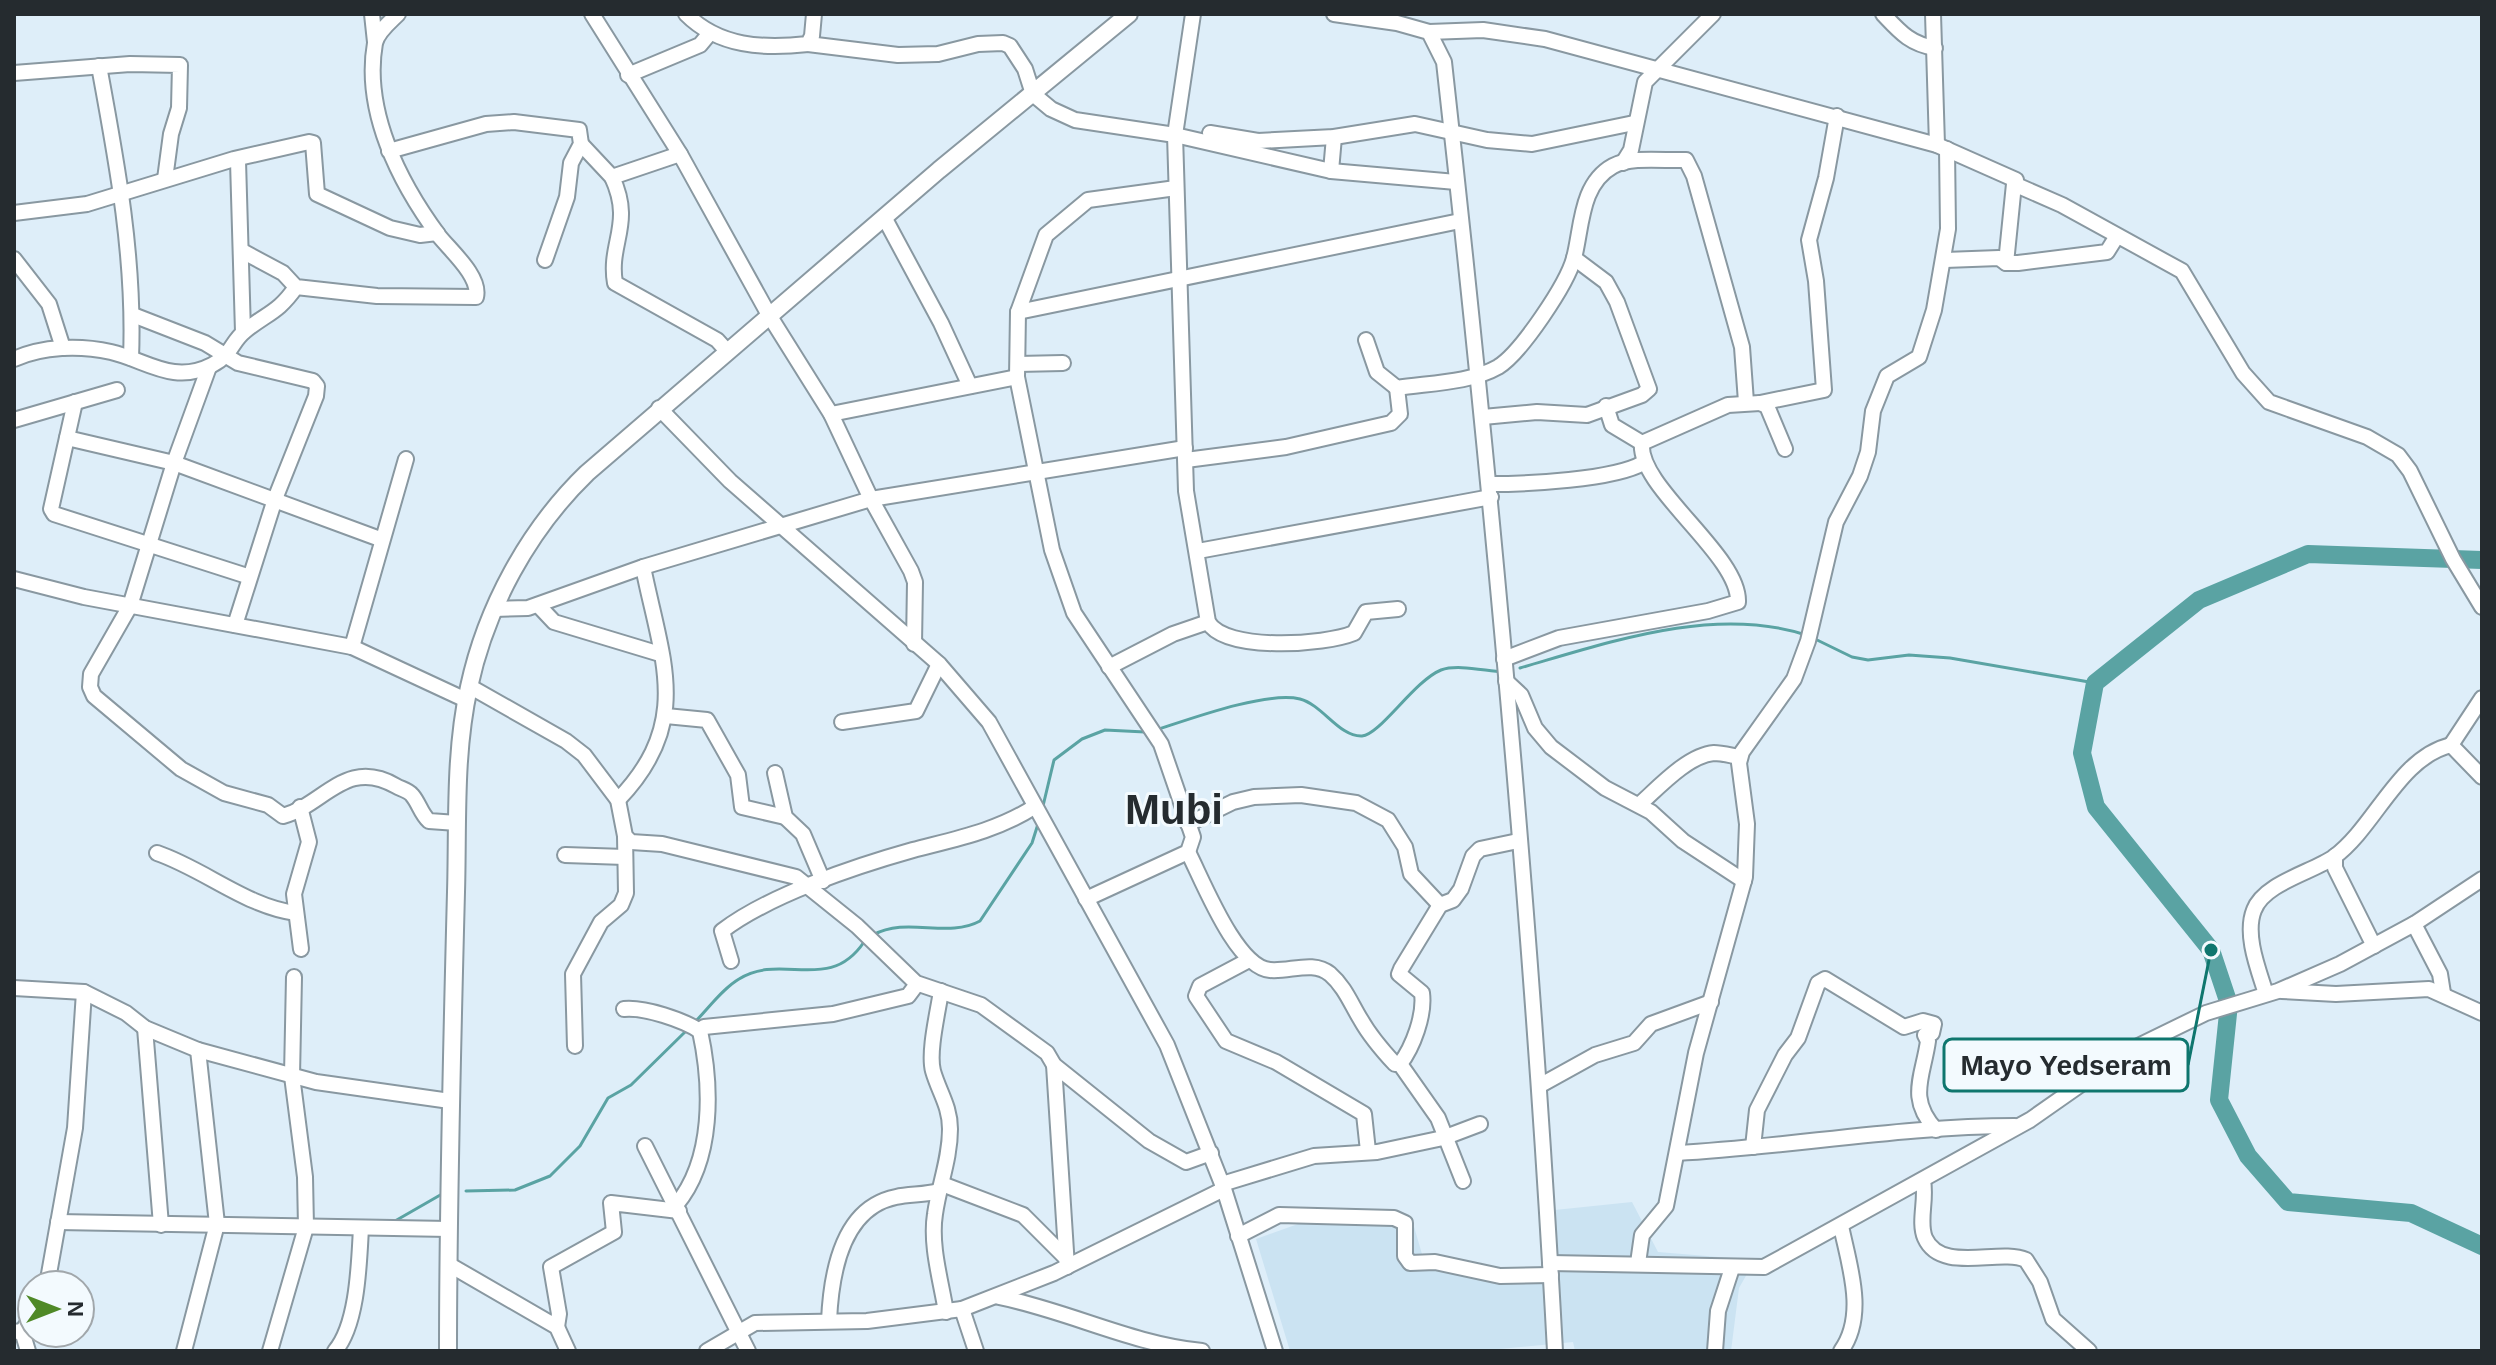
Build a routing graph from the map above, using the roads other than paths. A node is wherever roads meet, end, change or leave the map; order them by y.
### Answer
1 (372, 14) edge
2 (398, 14) edge
3 (592, 14) edge
4 (686, 14) edge
5 (814, 14) edge
6 (1129, 14) edge
7 (1193, 14) edge
8 (1334, 14) edge
9 (1488, 14) edge
10 (1713, 14) edge
11 (1883, 14) edge
12 (1933, 14) edge
13 (1483, 30) junction
14 (1429, 32) junction
15 (710, 33) junction
16 (808, 44) junction
17 (1935, 48) junction
18 (376, 58) junction
19 (99, 66) junction
20 (1659, 69) junction
21 (14, 73) edge
22 (628, 75) junction
23 (1033, 94) junction
24 (1837, 116) junction
25 (1634, 123) junction
26 (1452, 131) junction
27 (1210, 133) dead end
28 (1175, 135) junction
29 (1334, 137) junction
30 (581, 144) junction
31 (1942, 147) junction
32 (389, 151) junction
33 (680, 154) junction
34 (238, 161) junction
35 (1623, 163) junction
36 (1331, 171) junction
37 (612, 177) junction
38 (165, 179) junction
39 (1456, 182) junction
40 (2014, 184) junction
41 (1176, 188) junction
42 (123, 191) junction
43 (14, 213) edge
44 (884, 217) junction
45 (1460, 221) junction
46 (437, 233) junction
47 (2117, 236) junction
48 (242, 251) junction
49 (1574, 258) junction
50 (14, 259) edge
51 (545, 260) dead end
52 (1945, 260) junction
53 (2006, 263) junction
54 (1179, 281) junction
55 (296, 287) junction
56 (1018, 312) junction
57 (133, 315) junction
58 (769, 315) junction
59 (243, 332) junction
60 (1366, 340) dead end
61 (63, 348) junction
62 (727, 351) junction
63 (229, 355) junction
64 (131, 358) junction
65 (14, 359) edge
66 (1063, 363) dead end
67 (209, 367) junction
68 (1017, 371) junction
69 (1478, 375) junction
70 (970, 386) junction
71 (1397, 388) junction
72 (117, 390) dead end
73 (75, 402) junction
74 (1753, 403) junction
75 (1606, 406) junction
76 (659, 408) junction
77 (831, 414) junction
78 (1483, 417) junction
79 (14, 420) edge
80 (67, 438) junction
81 (1642, 443) junction
82 (1785, 449) dead end
83 (1186, 454) junction
84 (406, 459) dead end
85 (174, 463) junction
86 (1643, 463) junction
87 (1037, 471) junction
88 (1491, 490) junction
89 (275, 499) junction
90 (871, 499) junction
91 (780, 524) junction
92 (380, 539) junction
93 (147, 544) junction
94 (1198, 551) junction
95 (643, 567) junction
96 (247, 576) junction
97 (14, 579) edge
98 (538, 605) junction
99 (130, 606) junction
100 (2482, 607) edge
101 (494, 609) junction
102 (1398, 609) dead end
103 (1208, 622) junction
104 (235, 625) junction
105 (914, 644) junction
106 (352, 647) junction
107 (660, 654) junction
108 (1504, 659) junction
109 (939, 664) junction
110 (1109, 667) junction
111 (1506, 681) junction
112 (468, 693) junction
113 (2482, 698) edge
114 (666, 716) junction
115 (842, 722) dead end
116 (2451, 745) junction
117 (1740, 757) junction
118 (775, 773) dead end
119 (2482, 777) edge
120 (618, 800) junction
121 (1640, 804) junction
122 (300, 807) junction
123 (1034, 807) junction
124 (785, 817) junction
125 (457, 823) junction
126 (1188, 824) junction
127 (625, 836) junction
128 (1518, 841) junction
129 (1188, 852) junction
130 (157, 853) dead end
131 (565, 855) dead end
132 (2335, 856) junction
133 (625, 857) junction
134 (2482, 879) edge
135 (1744, 881) junction
136 (817, 884) junction
137 (1086, 899) junction
138 (1440, 905) junction
139 (296, 913) junction
140 (2414, 924) junction
141 (2374, 946) junction
142 (301, 949) dead end
143 (1249, 960) junction
144 (731, 961) dead end
145 (294, 977) dead end
146 (917, 984) junction
147 (14, 988) edge
148 (941, 991) junction
149 (84, 992) junction
150 (2272, 993) junction
151 (2443, 993) junction
152 (1711, 1002) junction
153 (624, 1009) dead end
154 (2482, 1013) edge
155 (694, 1027) junction
156 (145, 1028) junction
157 (575, 1046) dead end
158 (198, 1050) junction
159 (1400, 1064) junction
160 (1054, 1065) junction
161 (292, 1076) junction
162 (1539, 1086) junction
163 (450, 1101) junction
164 (1480, 1124) dead end
165 (2016, 1126) junction
166 (1936, 1130) junction
167 (1448, 1135) junction
168 (645, 1146) dead end
169 (1753, 1147) junction
170 (1368, 1151) junction
171 (1211, 1153) junction
172 (1677, 1153) junction
173 (1463, 1181) dead end
174 (1923, 1181) junction
175 (1223, 1186) junction
176 (941, 1188) junction
177 (678, 1208) junction
178 (58, 1222) junction
179 (217, 1224) junction
180 (161, 1225) junction
181 (1841, 1226) junction
182 (306, 1227) junction
183 (361, 1228) junction
184 (449, 1229) junction
185 (1238, 1236) junction
186 (1067, 1262) junction
187 (1638, 1263) junction
188 (448, 1264) junction
189 (1732, 1268) junction
190 (50, 1269) edge
191 (1551, 1269) junction
192 (999, 1297) junction
193 (962, 1309) junction
194 (946, 1312) junction
195 (829, 1321) junction
196 (557, 1327) junction
197 (741, 1331) junction
198 (184, 1351) edge
199 (270, 1351) edge
200 (335, 1351) edge
201 (448, 1351) edge
202 (568, 1351) edge
203 (707, 1351) edge
204 (748, 1351) edge
205 (976, 1351) edge
206 (1202, 1351) edge
207 (1275, 1351) edge
208 (1555, 1351) edge
209 (1715, 1351) edge
210 (1841, 1351) edge
211 (2089, 1351) edge

1 - 18 street
2 - 18 street
3 - 22 street
4 - 15 street
5 - 16 street
6 - 23 main road
7 - 28 street
8 - 14 street
9 - 13 street
10 - 20 street
11 - 17 street
12 - 17 street
13 - 14 street
13 - 20 street
14 - 26 street
15 - 16 street
15 - 22 street
16 - 23 street
17 - 31 street
18 - 32 street
19 - 21 street
19 - 38 street
19 - 42 street
20 - 24 street
20 - 25 street
22 - 33 street
23 - 28 street
23 - 44 main road
24 - 31 street
24 - 74 street
25 - 26 street
25 - 35 street
26 - 29 street
26 - 39 street
27 - 29 street
28 - 36 street
28 - 41 street
29 - 36 street
30 - 32 street
30 - 37 street
30 - 51 street
31 - 40 street
31 - 52 street
32 - 46 street
33 - 37 street
33 - 58 street
34 - 38 street
34 - 46 street
34 - 48 street
35 - 49 street
35 - 74 street
36 - 39 street
37 - 62 street
38 - 42 street
39 - 45 street
40 - 47 street
40 - 53 street
41 - 54 street
41 - 56 street
42 - 43 street
42 - 57 street
44 - 58 main road
44 - 70 street
45 - 54 street
45 - 69 street
46 - 55 street
47 - 53 street
47 - 100 street
48 - 55 street
48 - 59 street
49 - 69 street
49 - 75 street
50 - 61 street
52 - 53 street
52 - 117 street
54 - 56 street
54 - 83 street
55 - 59 street
56 - 68 street
57 - 63 street
57 - 64 street
58 - 62 main road
58 - 77 street
59 - 63 street
60 - 71 street
61 - 64 street
61 - 65 street
62 - 76 main road
63 - 67 street
63 - 89 street
64 - 67 street
66 - 68 street
67 - 85 street
68 - 70 street
68 - 87 street
69 - 71 street
69 - 78 street
70 - 77 street
71 - 83 street
72 - 73 street
73 - 79 street
73 - 80 street
74 - 81 street
74 - 82 street
75 - 78 street
75 - 81 street
76 - 91 street
76 - 101 main road
77 - 90 street
78 - 88 street
80 - 85 street
80 - 93 street
81 - 86 street
83 - 87 street
83 - 94 street
84 - 92 street
85 - 89 street
85 - 93 street
86 - 88 street
86 - 108 street
87 - 90 street
87 - 110 street
88 - 94 street
88 - 108 street
89 - 92 street
89 - 96 street
90 - 91 street
90 - 105 street
91 - 95 street
91 - 105 street
92 - 106 street
93 - 96 street
93 - 99 street
94 - 103 street
95 - 98 street
95 - 107 street
96 - 104 street
97 - 99 street
98 - 101 street
98 - 107 street
99 - 104 street
99 - 122 street
101 - 112 main road
102 - 103 street
103 - 110 street
104 - 106 street
105 - 109 street
106 - 112 street
107 - 114 street
108 - 111 street
109 - 115 street
109 - 123 street
110 - 126 street
111 - 121 street
111 - 128 street
112 - 120 street
112 - 125 main road
113 - 116 street
114 - 120 street
114 - 124 street
116 - 119 street
116 - 132 street
117 - 121 street
117 - 135 street
118 - 124 street
120 - 127 street
121 - 135 street
122 - 125 street
122 - 139 street
123 - 136 street
123 - 137 street
124 - 136 street
125 - 163 main road
126 - 129 street
126 - 138 street
127 - 133 street
127 - 136 street
128 - 138 street
128 - 162 street
129 - 137 street
129 - 143 street
130 - 139 street
131 - 133 street
132 - 141 street
132 - 150 street
133 - 157 street
134 - 140 street
135 - 152 street
136 - 144 street
136 - 146 street
137 - 171 street
138 - 159 street
139 - 142 street
140 - 141 street
140 - 151 street
141 - 150 street
143 - 159 street
143 - 170 street
145 - 161 street
146 - 148 street
146 - 155 street
147 - 149 street
148 - 160 street
148 - 176 street
149 - 156 street
149 - 178 street
150 - 151 street
150 - 165 street
151 - 154 street
152 - 162 street
152 - 172 street
153 - 155 street
155 - 177 street
156 - 158 street
156 - 180 street
158 - 161 street
158 - 179 street
159 - 167 street
160 - 171 street
160 - 186 street
161 - 163 street
161 - 182 street
162 - 191 street
163 - 184 main road
164 - 167 street
165 - 166 street
165 - 174 street
166 - 169 street
166 - 169 street
167 - 170 street
167 - 173 street
168 - 177 street
169 - 172 street
170 - 175 street
171 - 175 street
172 - 187 street
174 - 181 street
174 - 211 street
175 - 185 street
175 - 186 street
176 - 186 street
176 - 194 street
176 - 195 street
177 - 196 street
177 - 197 street
178 - 180 street
178 - 190 street
179 - 180 street
179 - 182 street
179 - 198 street
181 - 189 street
181 - 210 street
182 - 183 street
182 - 199 street
183 - 184 street
183 - 200 street
184 - 188 main road
185 - 191 street
185 - 207 street
186 - 192 street
187 - 189 street
187 - 191 street
188 - 196 street
188 - 201 main road
189 - 209 street
191 - 208 street
192 - 193 street
192 - 206 street
193 - 194 street
193 - 205 street
194 - 195 street
195 - 197 street
196 - 202 street
197 - 203 street
197 - 204 street

